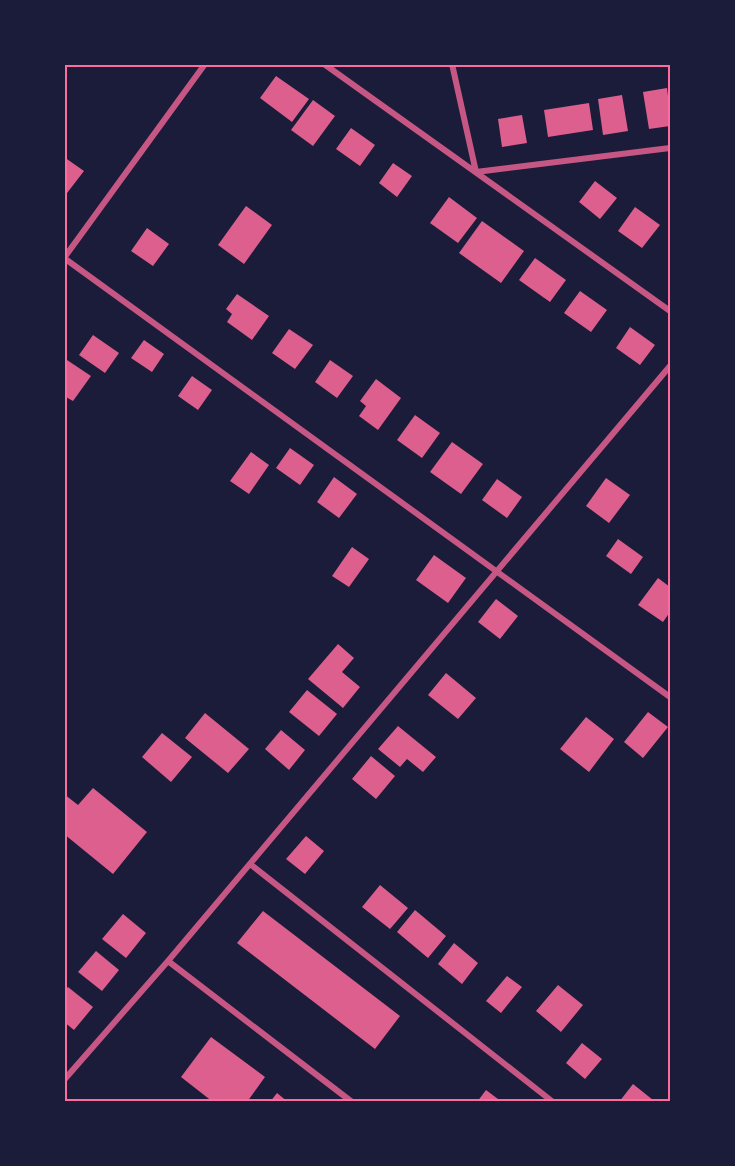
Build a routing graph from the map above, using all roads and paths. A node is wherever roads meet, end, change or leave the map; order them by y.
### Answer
1 (205, 64) edge
2 (324, 64) edge
3 (452, 64) edge
4 (670, 148) edge
5 (476, 172) junction
6 (65, 258) edge
7 (670, 311) edge
8 (670, 366) edge
9 (496, 571) junction
10 (670, 697) edge
11 (250, 864) junction
12 (168, 961) junction
13 (64, 1080) edge
14 (352, 1101) edge
15 (553, 1101) edge

1 - 6 street
2 - 5 street
3 - 5 street
4 - 5 street
5 - 7 street
6 - 9 street
8 - 9 street
9 - 10 street
9 - 11 street
11 - 12 street
11 - 15 street
12 - 13 street
12 - 14 street

